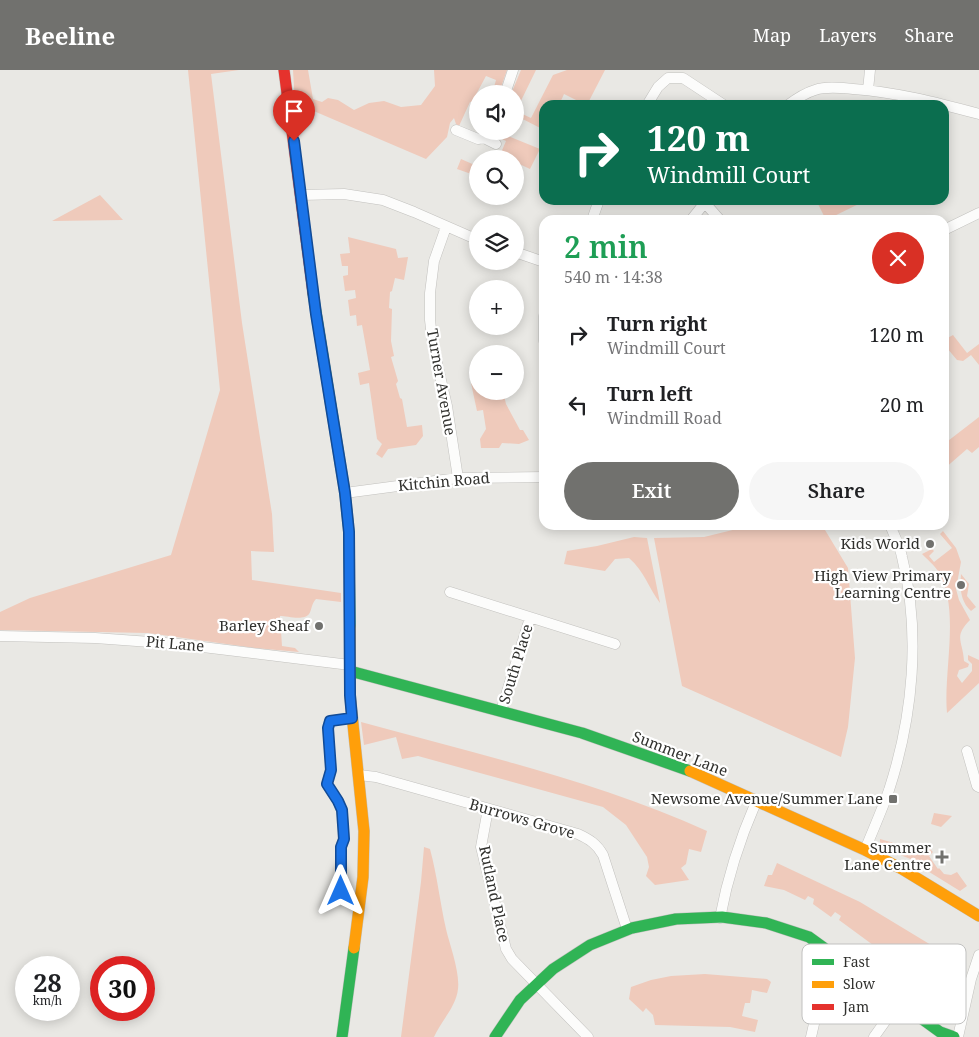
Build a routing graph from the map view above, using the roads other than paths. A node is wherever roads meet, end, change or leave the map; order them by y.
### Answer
1 (284, 70) edge
2 (514, 70) edge
3 (870, 70) edge
4 (508, 85) edge
5 (868, 90) junction
6 (650, 100) edge
7 (716, 100) edge
8 (796, 100) edge
9 (927, 100) edge
10 (949, 106) edge
11 (979, 114) edge
12 (456, 130) dead end
13 (469, 135) edge
14 (491, 140) edge
15 (496, 144) dead end
16 (301, 195) junction
17 (704, 205) edge
18 (708, 205) edge
19 (979, 213) edge
20 (695, 215) edge
21 (716, 215) edge
22 (446, 227) junction
23 (949, 228) edge
24 (469, 236) edge
25 (524, 255) edge
26 (539, 260) edge
27 (539, 477) edge
28 (458, 478) junction
29 (345, 493) junction
30 (892, 530) edge
31 (450, 592) dead end
32 (530, 618) junction
33 (0, 636) edge
34 (614, 644) dead end
35 (350, 668) junction
36 (501, 711) junction
37 (352, 718) junction
38 (967, 751) dead end
39 (359, 776) junction
40 (979, 787) edge
41 (756, 802) junction
42 (488, 809) junction
43 (865, 850) junction
44 (341, 891) dead end
45 (979, 916) edge
46 (720, 918) junction
47 (627, 929) junction
48 (817, 944) edge
49 (979, 955) edge
50 (535, 983) junction
51 (966, 1001) edge
52 (814, 1024) edge
53 (883, 1024) edge
54 (929, 1024) edge
55 (961, 1024) edge
56 (342, 1037) edge
57 (495, 1037) edge
58 (588, 1037) edge
59 (811, 1037) edge
60 (874, 1037) edge
61 (954, 1037) edge
62 (958, 1037) edge

1 - 16 street
2 - 4 street
3 - 5 street
5 - 8 street
5 - 9 street
6 - 7 street
10 - 11 street
12 - 13 street
14 - 15 street
16 - 22 street
16 - 29 street
17 - 20 street
18 - 21 street
19 - 23 street
22 - 24 street
22 - 28 street, Turner Avenue
25 - 26 street
27 - 28 street, Kitchin Road
28 - 29 street, Kitchin Road
29 - 35 street
30 - 43 street
31 - 32 street
32 - 34 street
32 - 36 street, South Place
33 - 35 street, Pit Lane
35 - 36 street, Summer Lane
35 - 37 street
36 - 41 street, Summer Lane
37 - 39 street
37 - 44 street
38 - 40 street
39 - 42 street, Burrows Grove
39 - 56 street
41 - 43 street, Summer Lane
41 - 46 street
42 - 47 street, Burrows Grove
42 - 50 street, Rutland Place
43 - 45 street, Summer Lane
46 - 47 street
46 - 48 street
47 - 50 street
49 - 51 street
50 - 57 street
50 - 58 street, Rutland Place
52 - 59 street
53 - 60 street
54 - 61 street
55 - 62 street

